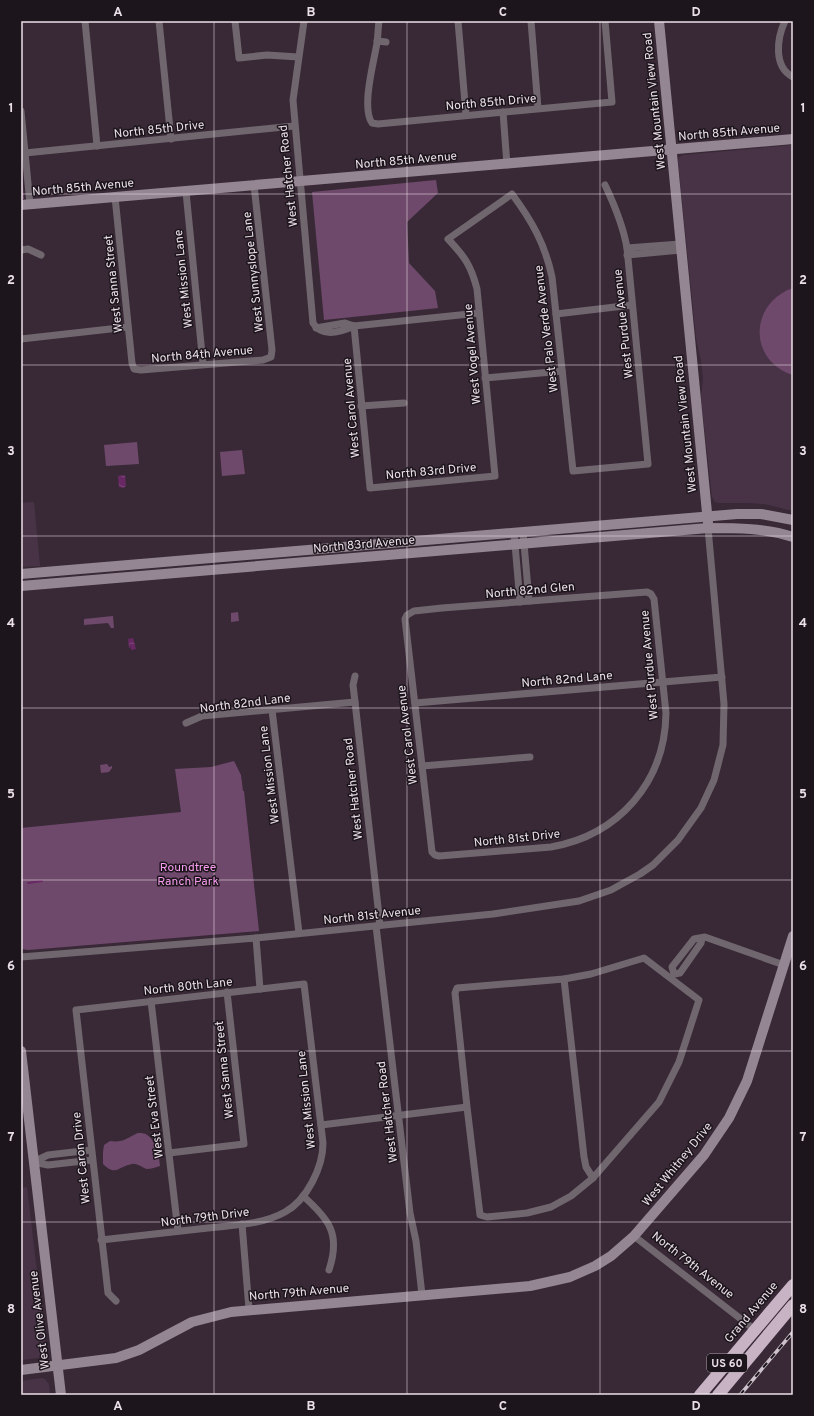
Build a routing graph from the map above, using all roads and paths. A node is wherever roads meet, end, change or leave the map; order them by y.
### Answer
1 (85, 21) edge
2 (160, 21) edge
3 (235, 21) edge
4 (304, 21) edge
5 (379, 21) edge
6 (458, 21) edge
7 (531, 21) edge
8 (605, 21) edge
9 (659, 21) edge
10 (785, 21) edge
11 (377, 41) junction
12 (386, 42) dead end
13 (298, 57) junction
14 (793, 77) edge
15 (538, 108) junction
16 (21, 112) edge
17 (503, 112) junction
18 (466, 115) junction
19 (21, 116) edge
20 (294, 126) junction
21 (171, 139) junction
22 (793, 139) edge
23 (97, 146) junction
24 (672, 150) junction
25 (25, 153) junction
26 (506, 164) junction
27 (300, 182) junction
28 (254, 185) junction
29 (605, 186) dead end
30 (186, 192) junction
31 (512, 194) joint
32 (115, 197) junction
33 (26, 205) edge
34 (681, 247) junction
35 (21, 250) edge
36 (627, 251) junction
37 (41, 255) dead end
38 (632, 305) junction
39 (479, 313) junction
40 (556, 314) junction
41 (128, 326) junction
42 (354, 326) junction
43 (21, 339) edge
44 (270, 357) joint
45 (203, 364) junction
46 (134, 369) joint
47 (562, 371) junction
48 (485, 378) junction
49 (404, 403) dead end
50 (361, 406) junction
51 (573, 471) joint
52 (495, 476) joint
53 (370, 488) joint
54 (707, 516) junction
55 (776, 516) junction
56 (793, 520) edge
57 (708, 528) junction
58 (519, 533) junction
59 (783, 534) junction
60 (793, 537) edge
61 (520, 545) junction
62 (129, 566) junction
63 (21, 574) edge
64 (130, 577) junction
65 (21, 586) edge
66 (651, 594) joint
67 (529, 601) junction
68 (520, 602) junction
69 (410, 613) joint
70 (356, 676) dead end
71 (722, 677) junction
72 (663, 682) junction
73 (355, 702) junction
74 (414, 702) junction
75 (272, 710) junction
76 (186, 724) dead end
77 (530, 757) dead end
78 (422, 766) junction
79 (648, 780) joint
80 (694, 818) joint
81 (435, 855) joint
82 (378, 925) junction
83 (299, 933) junction
84 (793, 936) edge
85 (256, 938) junction
86 (21, 957) edge
87 (784, 965) junction
88 (672, 976) junction
89 (564, 979) junction
90 (304, 984) joint
91 (260, 988) junction
92 (227, 992) junction
93 (151, 1001) junction
94 (76, 1010) joint
95 (21, 1051) edge
96 (467, 1107) junction
97 (399, 1116) junction
98 (322, 1125) junction
99 (91, 1150) junction
100 (169, 1153) junction
101 (92, 1160) junction
102 (33, 1162) junction
103 (593, 1178) junction
104 (303, 1196) junction
105 (242, 1224) junction
106 (178, 1231) junction
107 (634, 1236) junction
108 (101, 1240) junction
109 (329, 1270) dead end
110 (587, 1270) joint
111 (793, 1284) edge
112 (422, 1295) junction
113 (116, 1301) dead end
114 (793, 1305) edge
115 (250, 1309) junction
116 (755, 1330) junction
117 (57, 1366) junction
118 (21, 1370) edge
119 (61, 1395) edge
120 (700, 1395) edge
121 (718, 1395) edge

1 - 23 street
2 - 21 street
3 - 13 street
4 - 13 street, West Hatcher Road
5 - 11 street
6 - 18 street
7 - 15 street
8 - 15 street, North 85th Drive
9 - 24 street, West Mountain View Road
10 - 14 street
11 - 12 street
11 - 18 street, North 85th Drive
13 - 20 street, West Hatcher Road
15 - 17 street, North 85th Drive
16 - 19 street
17 - 18 street, North 85th Drive
17 - 26 street
19 - 25 street
20 - 21 street, North 85th Drive
20 - 27 street, West Hatcher Road
21 - 23 street, North 85th Drive
22 - 24 street, North 85th Avenue
23 - 25 street, North 85th Drive
24 - 26 street, North 85th Avenue
24 - 34 street, West Mountain View Road
25 - 33 street
26 - 27 street, North 85th Avenue
27 - 28 street, North 85th Avenue
27 - 42 street, West Hatcher Road
28 - 30 street, North 85th Avenue
28 - 44 street, West Sunnyslope Lane
29 - 36 street, West Purdue Avenue
30 - 32 street, North 85th Avenue
30 - 45 street, West Mission Lane
31 - 39 street, West Vogel Avenue
31 - 40 street, West Palo Verde Avenue
32 - 33 street, North 85th Avenue
32 - 41 street, West Sanna Street
34 - 36 street
34 - 54 street, West Mountain View Road
35 - 37 street
36 - 38 street, West Purdue Avenue
38 - 40 street
38 - 51 street, West Purdue Avenue
39 - 42 street
39 - 48 street, West Vogel Avenue
40 - 47 street, West Palo Verde Avenue
41 - 43 street
41 - 46 street, West Sanna Street
42 - 50 street, West Carol Avenue
44 - 45 street, North 84th Avenue
45 - 46 street, North 84th Avenue
47 - 48 street
47 - 51 street, West Palo Verde Avenue
48 - 52 street, West Vogel Avenue
49 - 50 street
50 - 53 street, West Carol Avenue
52 - 53 street, North 83rd Drive
54 - 55 street, North 83rd Avenue
54 - 57 street, West Mountain View Road
54 - 58 street, North 83rd Avenue
55 - 56 street, North 83rd Avenue
55 - 59 street
57 - 59 street, North 83rd Avenue
57 - 61 street, North 83rd Avenue
57 - 71 street, West Mountain View Road
58 - 61 street
58 - 62 street, North 83rd Avenue
59 - 60 street, North 83rd Avenue
61 - 64 street, North 83rd Avenue
61 - 67 street
61 - 68 street
62 - 63 street, North 83rd Avenue
62 - 64 street
64 - 65 street, North 83rd Avenue
66 - 67 street, North 82nd Glen
66 - 72 street, West Purdue Avenue
67 - 68 street, North 82nd Glen
68 - 69 street, North 82nd Glen
69 - 74 street, West Carol Avenue
70 - 73 street, West Hatcher Road
71 - 72 street, North 82nd Lane
71 - 80 street, West Mountain View Road
72 - 74 street, North 82nd Lane
72 - 79 street, West Purdue Avenue
73 - 75 street, North 82nd Lane
73 - 82 street, West Hatcher Road
74 - 78 street, West Carol Avenue
75 - 76 street, North 82nd Lane
75 - 83 street, West Mission Lane
77 - 78 street
78 - 81 street, West Carol Avenue
79 - 81 street, North 81st Drive
80 - 82 street, North 81st Avenue
82 - 83 street, North 81st Avenue
82 - 97 street, West Hatcher Road
83 - 85 street, North 81st Avenue
84 - 87 street, West Whitney Drive
85 - 86 street, North 81st Avenue
85 - 91 street
87 - 88 street
87 - 107 street, West Whitney Drive
88 - 89 street
88 - 103 street
89 - 96 street
89 - 103 street
90 - 91 street, North 80th Lane
90 - 98 street, West Mission Lane
91 - 92 street, North 80th Lane
92 - 93 street, North 80th Lane
92 - 100 street, West Sanna Street
93 - 94 street, North 80th Lane
93 - 100 street, West Eva Street
94 - 99 street, West Caron Drive
95 - 102 street, West Olive Avenue
96 - 97 street
96 - 103 street
97 - 98 street
97 - 112 street, West Hatcher Road
98 - 104 street, West Mission Lane
99 - 101 street, West Caron Drive
99 - 102 street
100 - 106 street, West Eva Street
101 - 102 street
101 - 108 street, West Caron Drive
102 - 117 street, West Olive Avenue
104 - 105 street, North 79th Drive
104 - 109 street
105 - 106 street, North 79th Drive
105 - 115 street
106 - 108 street, North 79th Drive
107 - 110 street, West Whitney Drive
107 - 116 street, North 79th Avenue
108 - 113 street, West Caron Drive
110 - 112 street, North 79th Avenue
111 - 116 highway, Grand Avenue / US 60
112 - 115 street, North 79th Avenue
114 - 121 highway, US 60
115 - 117 street, North 79th Avenue
116 - 120 highway, Grand Avenue / US 60
117 - 118 street, North 79th Avenue
117 - 119 street, West Olive Avenue

